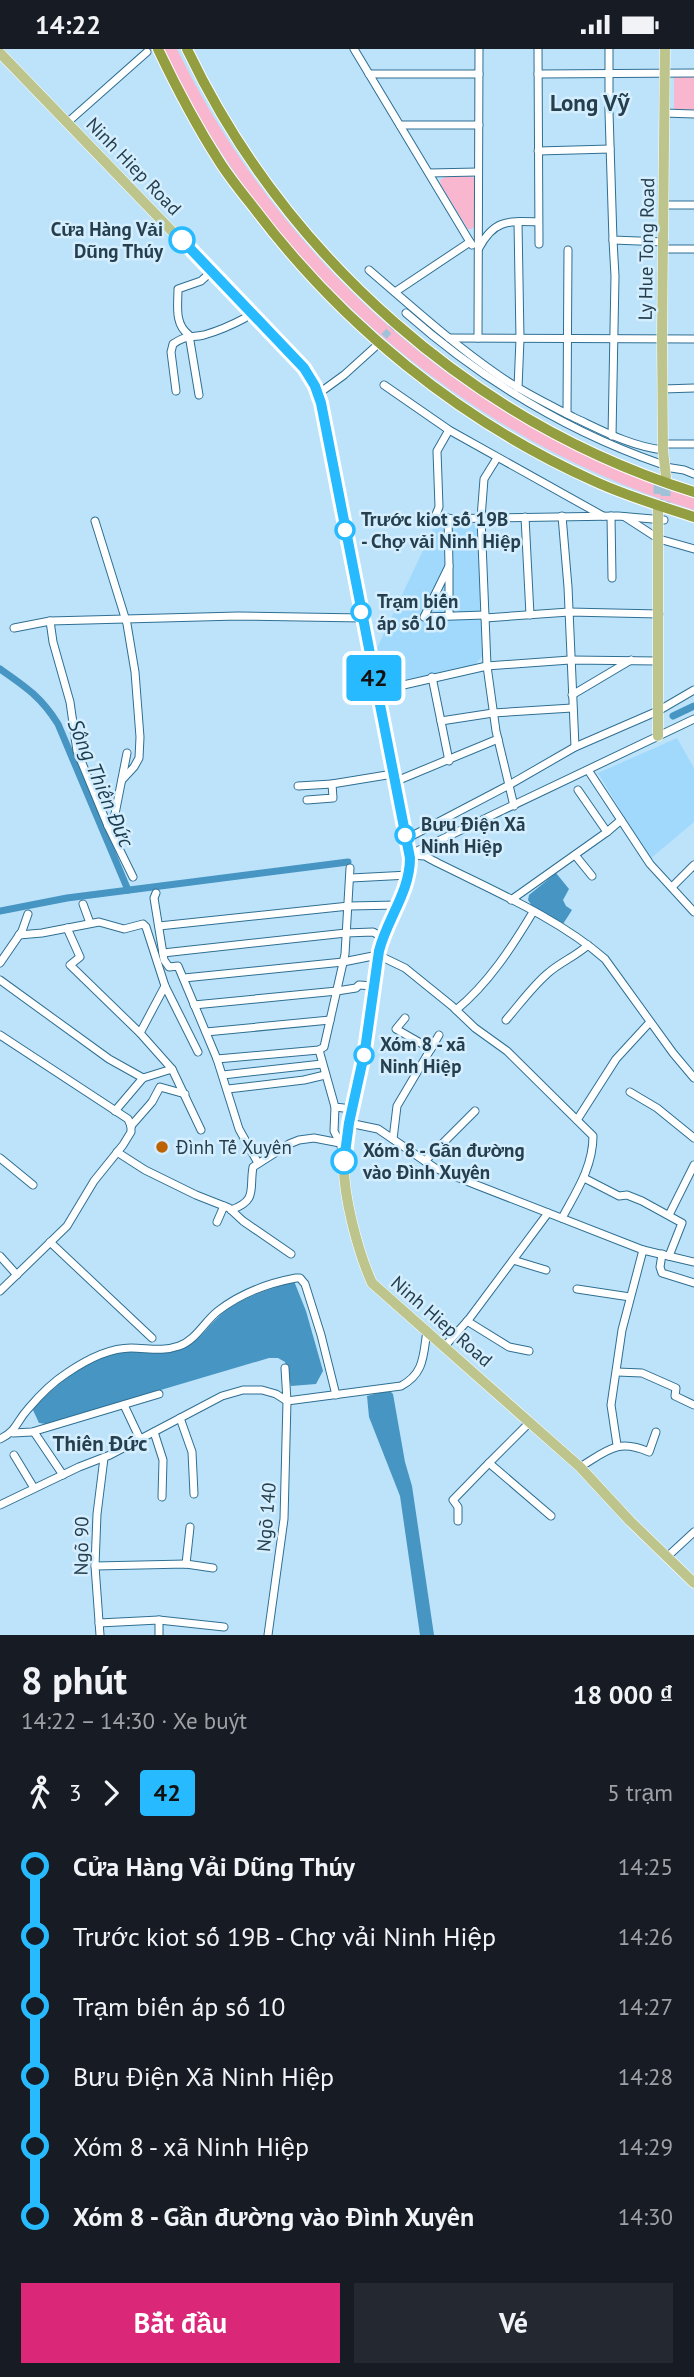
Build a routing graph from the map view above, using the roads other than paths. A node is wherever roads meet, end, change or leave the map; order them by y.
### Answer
1 (187, 49) edge
2 (354, 49) edge
3 (479, 49) edge
4 (538, 49) edge
5 (609, 49) edge
6 (666, 49) edge
7 (152, 50) edge
8 (0, 53) edge
9 (665, 73) junction
10 (694, 73) edge
11 (479, 74) junction
12 (538, 74) junction
13 (609, 74) junction
14 (369, 75) junction
15 (664, 113) junction
16 (694, 114) edge
17 (68, 122) junction
18 (400, 125) junction
19 (479, 125) junction
20 (610, 149) junction
21 (538, 151) junction
22 (478, 172) junction
23 (429, 173) junction
24 (665, 205) junction
25 (694, 205) edge
26 (518, 222) junction
27 (538, 222) junction
28 (479, 224) junction
29 (461, 227) junction
30 (613, 240) junction
31 (470, 242) junction
32 (538, 244) dead end
33 (664, 245) junction
34 (694, 249) edge
35 (568, 250) dead end
36 (478, 251) junction
37 (369, 270) dead end
38 (212, 271) junction
39 (395, 292) junction
40 (412, 306) junction
41 (245, 318) dead end
42 (189, 335) junction
43 (449, 338) junction
44 (478, 338) junction
45 (662, 338) junction
46 (520, 339) junction
47 (569, 339) junction
48 (614, 339) junction
49 (694, 339) edge
50 (374, 347) tunnel mouth
51 (384, 385) dead end
52 (518, 388) junction
53 (663, 389) junction
54 (694, 389) edge
55 (176, 391) dead end
56 (318, 394) junction
57 (199, 395) dead end
58 (567, 414) junction
59 (449, 430) junction
60 (612, 436) junction
61 (694, 444) edge
62 (663, 447) junction
63 (497, 458) junction
64 (662, 471) junction
65 (694, 474) edge
66 (694, 492) edge
67 (661, 515) joint
68 (562, 516) junction
69 (607, 516) junction
70 (526, 517) junction
71 (624, 517) junction
72 (694, 517) edge
73 (448, 518) junction
74 (481, 518) junction
75 (95, 521) dead end
76 (659, 539) junction
77 (694, 549) edge
78 (449, 566) junction
79 (612, 578) dead end
80 (569, 612) junction
81 (659, 614) junction
82 (530, 615) junction
83 (449, 616) junction
84 (485, 617) junction
85 (363, 618) junction
86 (126, 619) junction
87 (50, 621) junction
88 (14, 628) dead end
89 (570, 660) junction
90 (632, 660) junction
91 (658, 661) junction
92 (486, 666) junction
93 (432, 677) junction
94 (694, 690) edge
95 (377, 691) junction
96 (572, 695) junction
97 (572, 708) junction
98 (658, 711) junction
99 (493, 713) junction
100 (694, 719) edge
101 (440, 721) junction
102 (658, 736) junction
103 (498, 739) junction
104 (575, 747) junction
105 (127, 753) dead end
106 (449, 761) junction
107 (588, 770) junction
108 (394, 778) junction
109 (122, 780) junction
110 (332, 784) junction
111 (509, 785) junction
112 (298, 786) dead end
113 (578, 790) dead end
114 (307, 800) dead end
115 (514, 806) junction
116 (621, 820) junction
117 (108, 826) junction
118 (607, 832) junction
119 (406, 839) junction
120 (409, 855) junction
121 (575, 855) junction
122 (694, 865) edge
123 (350, 868) dead end
124 (409, 875) junction
125 (592, 876) dead end
126 (133, 877) dead end
127 (351, 878) junction
128 (671, 887) junction
129 (156, 893) dead end
130 (511, 900) junction
131 (83, 904) dead end
132 (398, 905) junction
133 (349, 906) junction
134 (692, 906) edge
135 (533, 912) junction
136 (28, 914) dead end
137 (90, 923) junction
138 (159, 926) junction
139 (67, 928) junction
140 (346, 933) junction
141 (19, 935) junction
142 (382, 937) junction
143 (588, 945) junction
144 (163, 953) junction
145 (378, 955) junction
146 (343, 962) junction
147 (0, 963) edge
148 (184, 978) junction
149 (0, 980) edge
150 (164, 986) junction
151 (373, 986) junction
152 (337, 991) junction
153 (194, 1005) junction
154 (456, 1010) junction
155 (405, 1018) dead end
156 (330, 1020) junction
157 (506, 1020) dead end
158 (650, 1022) junction
159 (206, 1032) junction
160 (140, 1033) junction
161 (0, 1035) edge
162 (439, 1035) dead end
163 (431, 1049) junction
164 (319, 1050) junction
165 (198, 1052) dead end
166 (217, 1059) junction
167 (322, 1064) junction
168 (173, 1069) junction
169 (223, 1075) junction
170 (325, 1075) junction
171 (143, 1078) junction
172 (694, 1078) edge
173 (228, 1089) junction
174 (630, 1092) dead end
175 (185, 1094) junction
176 (335, 1107) junction
177 (352, 1108) junction
178 (116, 1111) junction
179 (475, 1111) dead end
180 (577, 1121) junction
181 (349, 1123) junction
182 (131, 1126) junction
183 (201, 1130) dead end
184 (694, 1138) edge
185 (393, 1139) junction
186 (340, 1143) junction
187 (117, 1152) junction
188 (0, 1159) edge
189 (344, 1161) junction
190 (425, 1161) junction
191 (255, 1165) junction
192 (694, 1165) edge
193 (584, 1178) junction
194 (33, 1185) dead end
195 (227, 1208) junction
196 (548, 1213) junction
197 (669, 1215) junction
198 (562, 1218) junction
199 (217, 1222) dead end
200 (50, 1242) junction
201 (643, 1250) junction
202 (291, 1254) dead end
203 (666, 1255) junction
204 (0, 1256) edge
205 (513, 1260) junction
206 (694, 1262) edge
207 (546, 1270) dead end
208 (17, 1275) junction
209 (694, 1283) edge
210 (576, 1289) dead end
211 (0, 1291) edge
212 (630, 1297) junction
213 (467, 1321) junction
214 (428, 1330) junction
215 (152, 1338) dead end
216 (445, 1346) junction
217 (529, 1351) dead end
218 (285, 1368) dead end
219 (617, 1372) junction
220 (159, 1394) dead end
221 (336, 1395) junction
222 (287, 1401) junction
223 (124, 1405) junction
224 (694, 1405) edge
225 (180, 1418) junction
226 (530, 1422) junction
227 (34, 1432) junction
228 (154, 1432) junction
229 (13, 1433) junction
230 (656, 1433) dead end
231 (0, 1439) edge
232 (140, 1440) junction
233 (617, 1445) junction
234 (14, 1455) dead end
235 (104, 1458) junction
236 (489, 1463) junction
237 (580, 1467) junction
238 (62, 1475) junction
239 (34, 1488) junction
240 (194, 1494) dead end
241 (162, 1497) dead end
242 (0, 1505) edge
243 (551, 1516) dead end
244 (457, 1521) dead end
245 (190, 1527) dead end
246 (694, 1532) edge
247 (668, 1556) junction
248 (186, 1564) junction
249 (94, 1566) junction
250 (213, 1569) dead end
251 (694, 1583) edge
252 (159, 1620) junction
253 (99, 1623) junction
254 (224, 1627) dead end
255 (100, 1635) edge
256 (159, 1635) edge
257 (268, 1635) edge

1 - 66 highway
2 - 14 street
3 - 11 street
4 - 12 street
5 - 13 street
6 - 9 main road, Ly Hue Tong Road
7 - 17 street
7 - 72 highway
8 - 17 main road, Ninh Hiep Road
9 - 10 street
9 - 13 street
9 - 15 main road, Ly Hue Tong Road
11 - 14 street
11 - 19 street
12 - 13 street
12 - 21 street
13 - 20 street
14 - 18 street
15 - 16 street
15 - 24 main road, Ly Hue Tong Road
17 - 38 main road, Ninh Hiep Road
18 - 19 street
18 - 23 street
19 - 22 street
20 - 21 street
20 - 30 street
21 - 27 street
22 - 23 street
22 - 28 street
23 - 29 street
24 - 25 street
24 - 33 main road, Ly Hue Tong Road
26 - 27 street
26 - 36 street
26 - 46 street
27 - 32 street
28 - 29 street
28 - 36 street
29 - 31 street
30 - 33 street
30 - 48 street
31 - 36 street
31 - 39 street
33 - 34 street
33 - 45 main road, Ly Hue Tong Road
35 - 47 street
36 - 44 street
37 - 39 street
38 - 42 street
38 - 56 main road, Ninh Hiep Road
39 - 40 street
40 - 43 street
40 - 64 street
41 - 42 street
42 - 55 street
42 - 57 street
43 - 44 street
43 - 52 street
44 - 46 street
45 - 48 street
45 - 49 street
45 - 53 main road, Ly Hue Tong Road
46 - 47 street
46 - 52 street
47 - 48 street
47 - 58 street
48 - 60 street
50 - 56 street
51 - 59 street
52 - 58 street
53 - 54 street
53 - 62 main road, Ly Hue Tong Road
56 - 85 main road, Ninh Hiep Road
58 - 60 street
59 - 63 street
59 - 73 street
60 - 62 street
61 - 62 street
62 - 64 main road, Ly Hue Tong Road
63 - 69 street
63 - 74 street
64 - 65 street
67 - 71 street
67 - 76 main road
68 - 69 street
68 - 70 street
68 - 80 street
69 - 71 street
69 - 79 street
70 - 74 street
70 - 82 street
71 - 76 street
73 - 74 street
73 - 78 street
74 - 84 street
75 - 86 street
76 - 77 street
76 - 81 main road
78 - 83 street
78 - 83 street
80 - 81 street
80 - 82 street
80 - 89 street
81 - 91 main road
82 - 84 street
83 - 84 street
84 - 92 street
85 - 86 street
85 - 95 main road, Ninh Hiep Road
86 - 87 street
86 - 109 street
87 - 88 street
87 - 117 street
89 - 90 street
89 - 92 street
89 - 96 street
90 - 91 street
90 - 96 street
91 - 98 main road
92 - 93 street
92 - 99 street
93 - 95 street
93 - 101 street
94 - 98 street
95 - 108 main road, Ninh Hiep Road
96 - 97 street
97 - 99 street
97 - 104 street
98 - 102 main road
98 - 104 street
99 - 101 street
99 - 103 street
100 - 102 street
101 - 106 street
102 - 107 street
103 - 106 street
103 - 111 street
104 - 111 street
105 - 109 street
106 - 108 street
107 - 115 street
107 - 116 street
108 - 110 street
108 - 119 main road, Ninh Hiep Road
109 - 117 street
110 - 112 street
110 - 114 street
111 - 115 street
111 - 119 street
113 - 118 street
115 - 120 street
116 - 118 street
116 - 128 street
117 - 126 street
118 - 121 street
119 - 120 main road, Ninh Hiep Road
120 - 124 main road, Ninh Hiep Road
120 - 130 street
121 - 125 street
121 - 130 street
122 - 128 street
123 - 127 street
124 - 127 street
124 - 132 main road, Ninh Hiep Road
127 - 133 street
128 - 134 street
129 - 138 street
130 - 135 street
131 - 137 street
132 - 133 street
132 - 142 main road, Ninh Hiep Road
133 - 138 street
133 - 140 street
135 - 143 street
135 - 154 street
136 - 141 street
137 - 139 street
137 - 150 street
138 - 144 street
139 - 141 street
139 - 160 street
140 - 142 street
140 - 144 street
140 - 146 street
141 - 147 street
142 - 145 main road, Ninh Hiep Road
143 - 157 street
143 - 158 street
144 - 148 street
145 - 146 street
145 - 151 main road, Ninh Hiep Road
145 - 154 street
146 - 148 street
146 - 152 street
148 - 153 street
149 - 171 street
150 - 160 street
150 - 165 street
151 - 152 street
151 - 177 main road, Ninh Hiep Road
152 - 153 street
152 - 156 street
153 - 159 street
154 - 180 street
155 - 163 street
156 - 159 street
156 - 164 street
158 - 172 street
158 - 180 street
159 - 166 street
160 - 168 street
161 - 178 street
162 - 163 street
163 - 185 street
164 - 166 street
164 - 167 street
166 - 169 street
167 - 169 street
167 - 170 street
168 - 171 street
168 - 175 street
169 - 173 street
170 - 173 street
170 - 176 street
171 - 178 street
173 - 191 street
174 - 184 street
175 - 182 street
175 - 183 street
176 - 177 street
176 - 186 street
177 - 181 main road, Ninh Hiep Road
178 - 182 street
179 - 190 street
180 - 193 street
181 - 185 street
181 - 189 main road, Ninh Hiep Road
182 - 187 street
185 - 190 street
186 - 189 street
186 - 191 street
187 - 195 street
187 - 200 street
188 - 194 street
189 - 214 main road, Ninh Hiep Road
190 - 196 street
191 - 195 street
192 - 197 street
193 - 197 street
193 - 198 street
195 - 199 street
195 - 202 street
196 - 198 street
196 - 205 street
197 - 203 street
198 - 201 street
200 - 208 street
200 - 215 street
201 - 203 street
201 - 212 street
203 - 206 street
203 - 209 street
204 - 208 street
205 - 207 street
205 - 213 street
208 - 211 street
210 - 212 street
212 - 219 street
213 - 216 street
213 - 217 street
214 - 216 main road, Ninh Hiep Road
214 - 221 street
216 - 226 main road, Ninh Hiep Road
218 - 222 street, Ngõ 140
219 - 224 street
219 - 233 street
220 - 223 street
221 - 222 street
221 - 229 street
222 - 225 street
222 - 257 street, Ngõ 140
223 - 227 street
223 - 232 street
225 - 228 street
225 - 240 street
226 - 236 street
226 - 237 main road, Ninh Hiep Road
227 - 229 street
227 - 238 street
228 - 232 street
228 - 241 street
229 - 231 street
230 - 233 street
232 - 235 street
233 - 237 street
234 - 239 street
235 - 238 street
235 - 249 street, Ngõ 90
236 - 243 street
236 - 244 street
237 - 247 main road, Ninh Hiep Road
238 - 239 street
239 - 242 street
245 - 248 street
246 - 247 street
247 - 251 main road, Ninh Hiep Road
248 - 249 street
248 - 250 street
249 - 253 street, Ngõ 90
252 - 253 street
252 - 254 street
252 - 256 street
253 - 255 street, Ngõ 90

